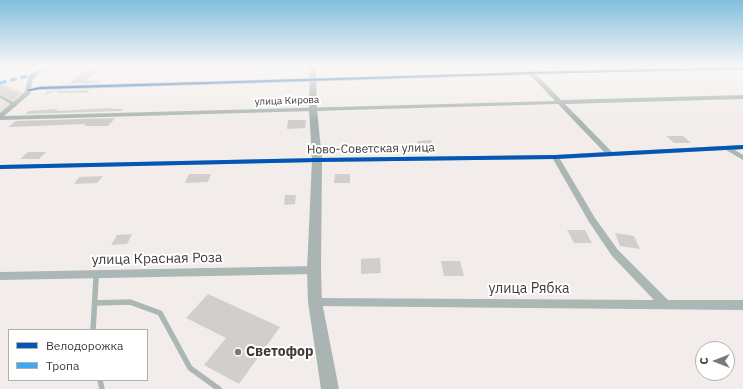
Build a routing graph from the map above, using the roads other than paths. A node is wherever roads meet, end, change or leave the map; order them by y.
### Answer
1 (29, 84) edge
2 (172, 84) edge
3 (314, 84) edge
4 (542, 84) edge
5 (29, 90) junction
6 (0, 96) edge
7 (743, 97) edge
8 (559, 101) junction
9 (14, 105) junction
10 (313, 109) junction
11 (0, 117) edge
12 (743, 147) edge
13 (729, 149) junction
14 (610, 154) junction
15 (555, 158) junction
16 (743, 158) edge
17 (317, 160) junction
18 (0, 167) edge
19 (314, 270) junction
20 (96, 274) junction
21 (0, 276) edge
22 (315, 302) junction
23 (95, 303) junction
24 (665, 304) junction
25 (743, 305) edge
26 (93, 329) edge
27 (219, 389) edge
28 (330, 389) edge

1 - 5 street
2 - 5 street
3 - 10 street
4 - 8 street
5 - 9 street
6 - 9 lane
7 - 8 street, улица Кирова
8 - 10 street, улица Кирова
8 - 14 street
9 - 11 street
10 - 11 street, улица Кирова
10 - 17 street
12 - 13 street, Ново-Советская улица
13 - 14 street, Ново-Советская улица
13 - 16 street
14 - 15 street, Ново-Советская улица
15 - 17 street, Ново-Советская улица
15 - 24 street
17 - 18 street, Ново-Советская улица
17 - 19 street
19 - 20 street, улица Красная Роза
19 - 22 street
20 - 21 street, улица Красная Роза
20 - 23 lane
22 - 24 street, улица Рябка
22 - 28 street
23 - 26 lane
23 - 27 lane
24 - 25 street, улица Рябка

